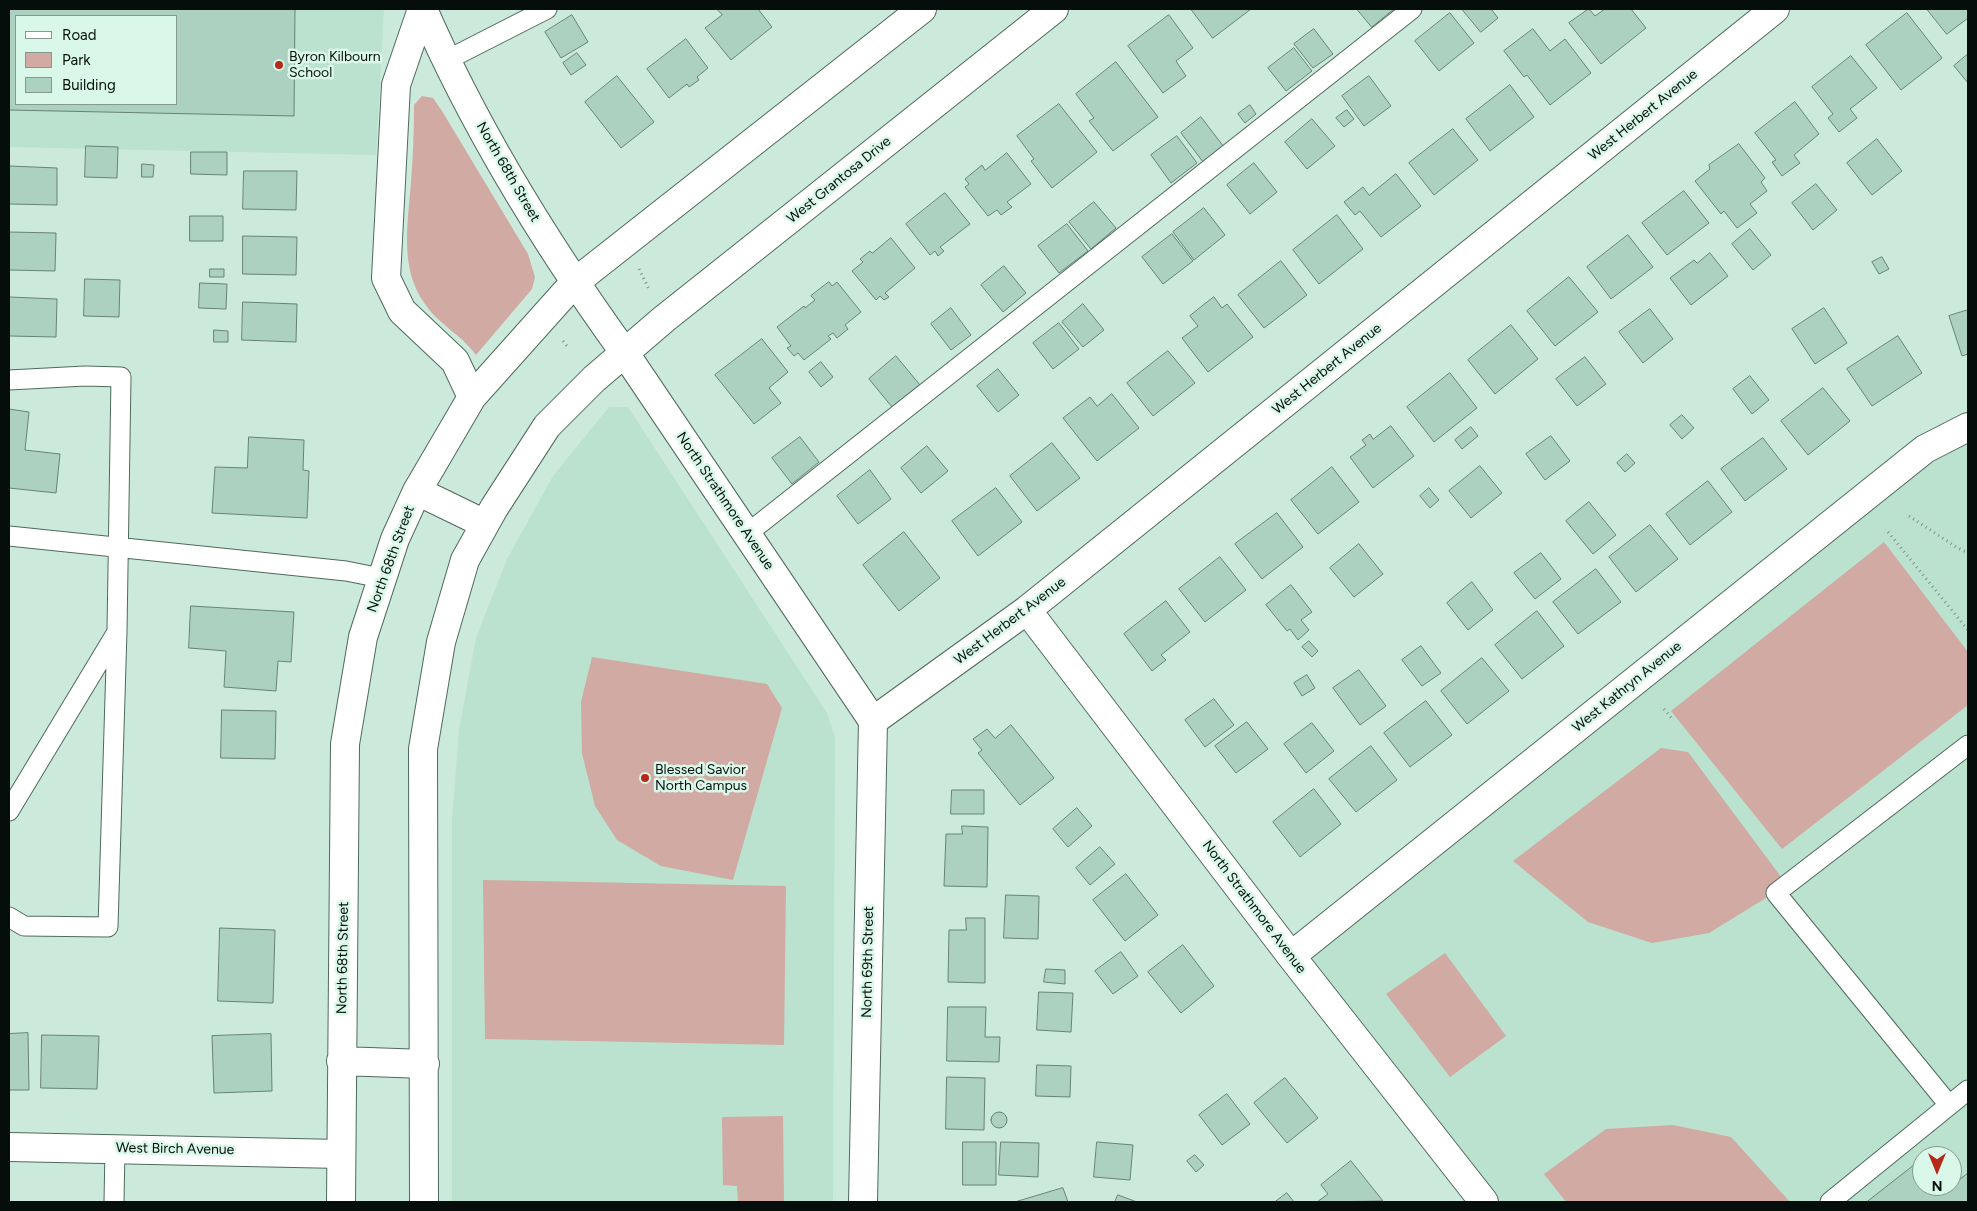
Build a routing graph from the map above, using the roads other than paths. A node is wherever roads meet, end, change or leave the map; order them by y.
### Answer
1 (423, 9) edge
2 (547, 9) edge
3 (922, 9) edge
4 (1054, 9) edge
5 (1412, 9) edge
6 (1775, 9) edge
7 (446, 61) junction
8 (574, 283) junction
9 (624, 352) junction
10 (9, 380) edge
11 (472, 397) junction
12 (1968, 427) edge
13 (416, 491) junction
14 (485, 524) junction
15 (748, 533) junction
16 (9, 536) edge
17 (119, 548) junction
18 (382, 578) junction
19 (1027, 610) junction
20 (117, 631) junction
21 (873, 721) junction
22 (1968, 746) edge
23 (9, 812) edge
24 (9, 917) edge
25 (1291, 956) junction
26 (341, 1061) junction
27 (425, 1064) junction
28 (1968, 1090) edge
29 (1949, 1105) junction
30 (9, 1147) edge
31 (115, 1148) junction
32 (341, 1154) junction
33 (114, 1202) edge
34 (341, 1202) edge
35 (424, 1202) edge
36 (863, 1202) edge
37 (1484, 1202) edge
38 (1830, 1202) edge

1 - 7 street, North 68th Street
1 - 11 street
2 - 7 lane
3 - 8 street
4 - 9 street, West Grantosa Drive
5 - 15 lane
6 - 19 street, West Herbert Avenue
7 - 8 street, North 68th Street
8 - 9 street, North Strathmore Avenue
8 - 11 street, North 68th Street
9 - 14 street
9 - 15 street, North Strathmore Avenue
10 - 17 lane
11 - 13 street, North 68th Street
12 - 25 street, West Kathryn Avenue
13 - 14 street
13 - 18 street, North 68th Street
14 - 27 street
15 - 21 street, North Strathmore Avenue
16 - 17 lane
17 - 18 lane
17 - 20 lane
18 - 26 street, North 68th Street
19 - 21 street, West Herbert Avenue
19 - 25 street, North Strathmore Avenue
20 - 23 lane
20 - 24 lane
21 - 36 street, North 69th Street
22 - 29 lane
25 - 37 street, North Strathmore Avenue
26 - 27 street
26 - 32 street, North 68th Street
27 - 35 street
28 - 29 lane
29 - 38 lane
30 - 31 street, West Birch Avenue
31 - 32 street, West Birch Avenue
31 - 33 lane
32 - 34 street, North 68th Street

